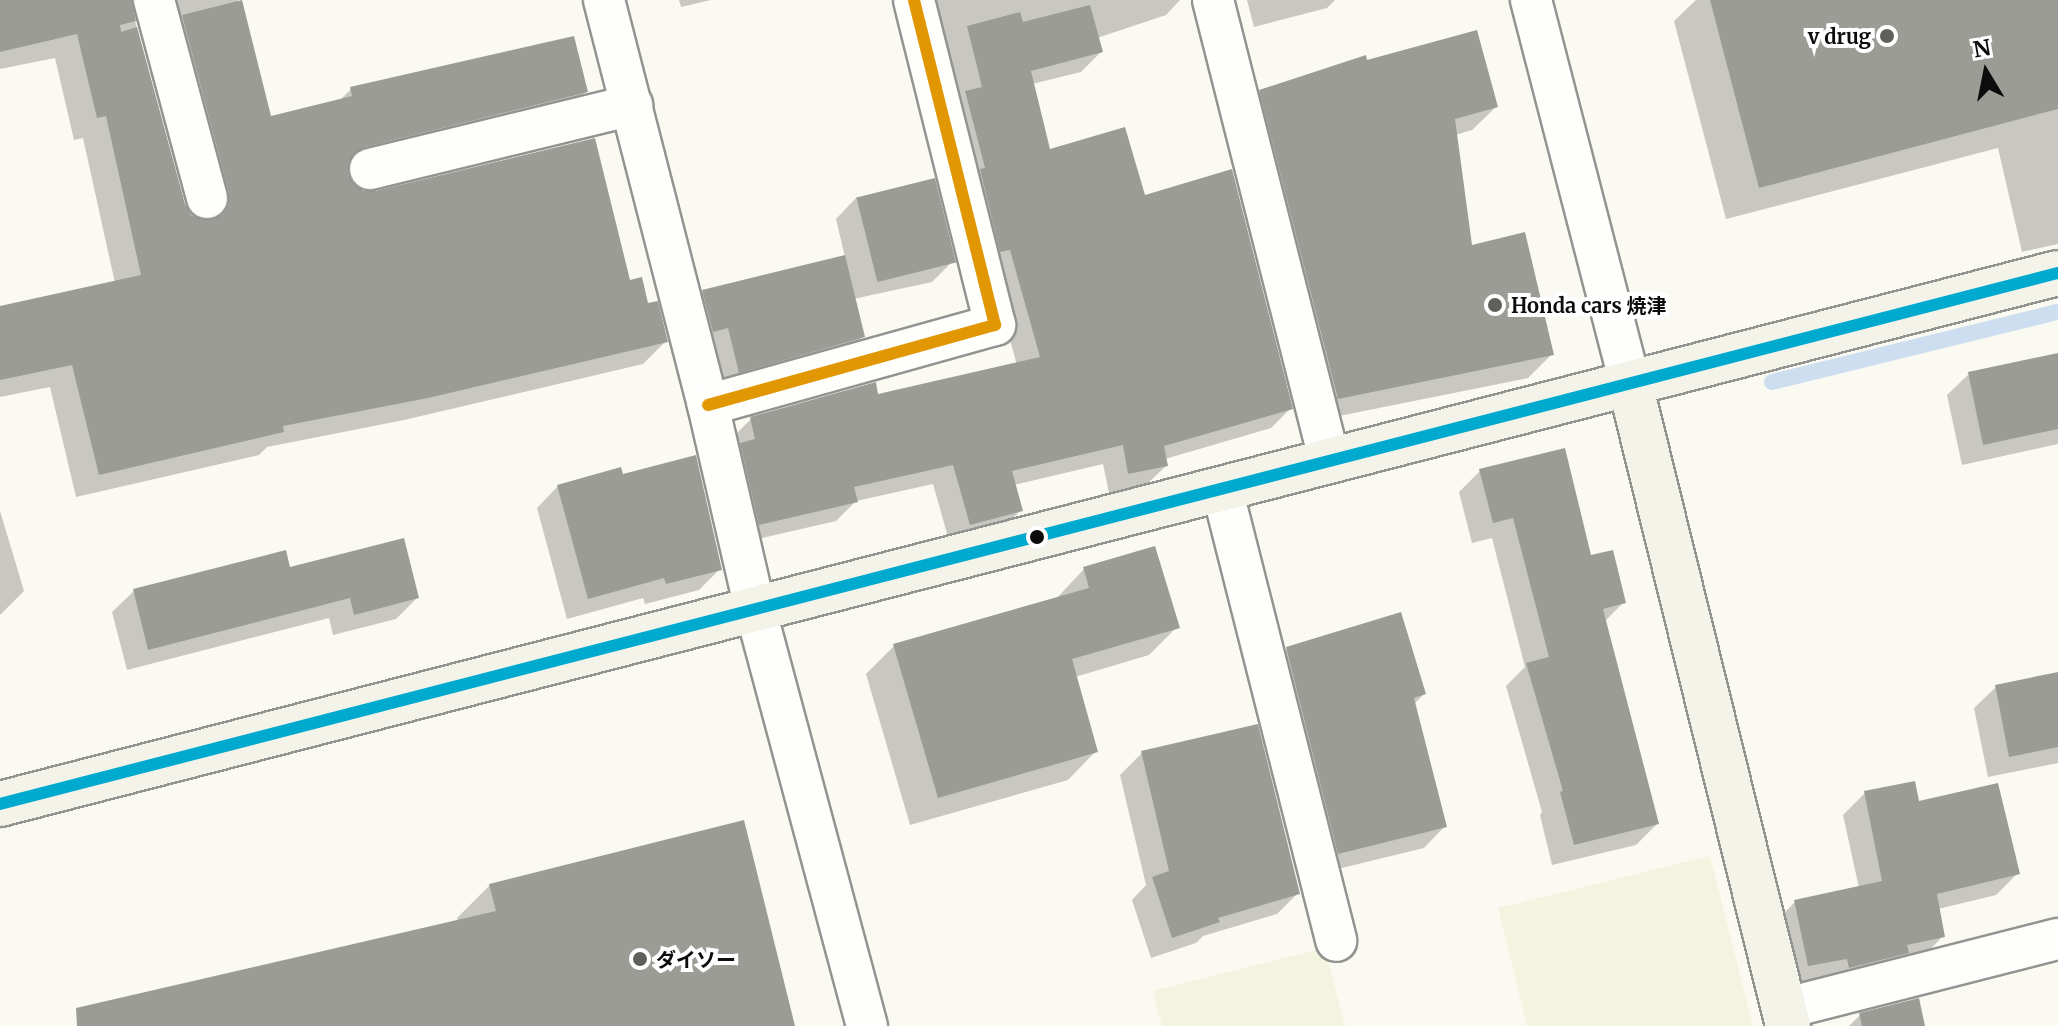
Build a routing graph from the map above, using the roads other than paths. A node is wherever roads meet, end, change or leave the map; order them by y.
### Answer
1 (154, 0) edge
2 (604, 0) edge
3 (914, 0) edge
4 (1213, 0) edge
5 (1531, 0) edge
6 (632, 105) junction
7 (370, 169) dead end
8 (207, 198) dead end
9 (2058, 273) edge
10 (1630, 384) junction
11 (708, 405) junction
12 (1330, 461) junction
13 (1222, 489) junction
14 (755, 608) junction
15 (0, 804) edge
16 (2058, 939) edge
17 (1336, 941) dead end
18 (1785, 1018) edge
19 (867, 1026) edge

1 - 8 street
2 - 6 street
3 - 11 street
4 - 12 street
5 - 10 street
6 - 7 street
6 - 11 street
9 - 10 street
10 - 12 street
10 - 18 street
11 - 14 street
12 - 13 street
13 - 14 street
13 - 17 street
14 - 15 street
14 - 19 street
16 - 18 street

